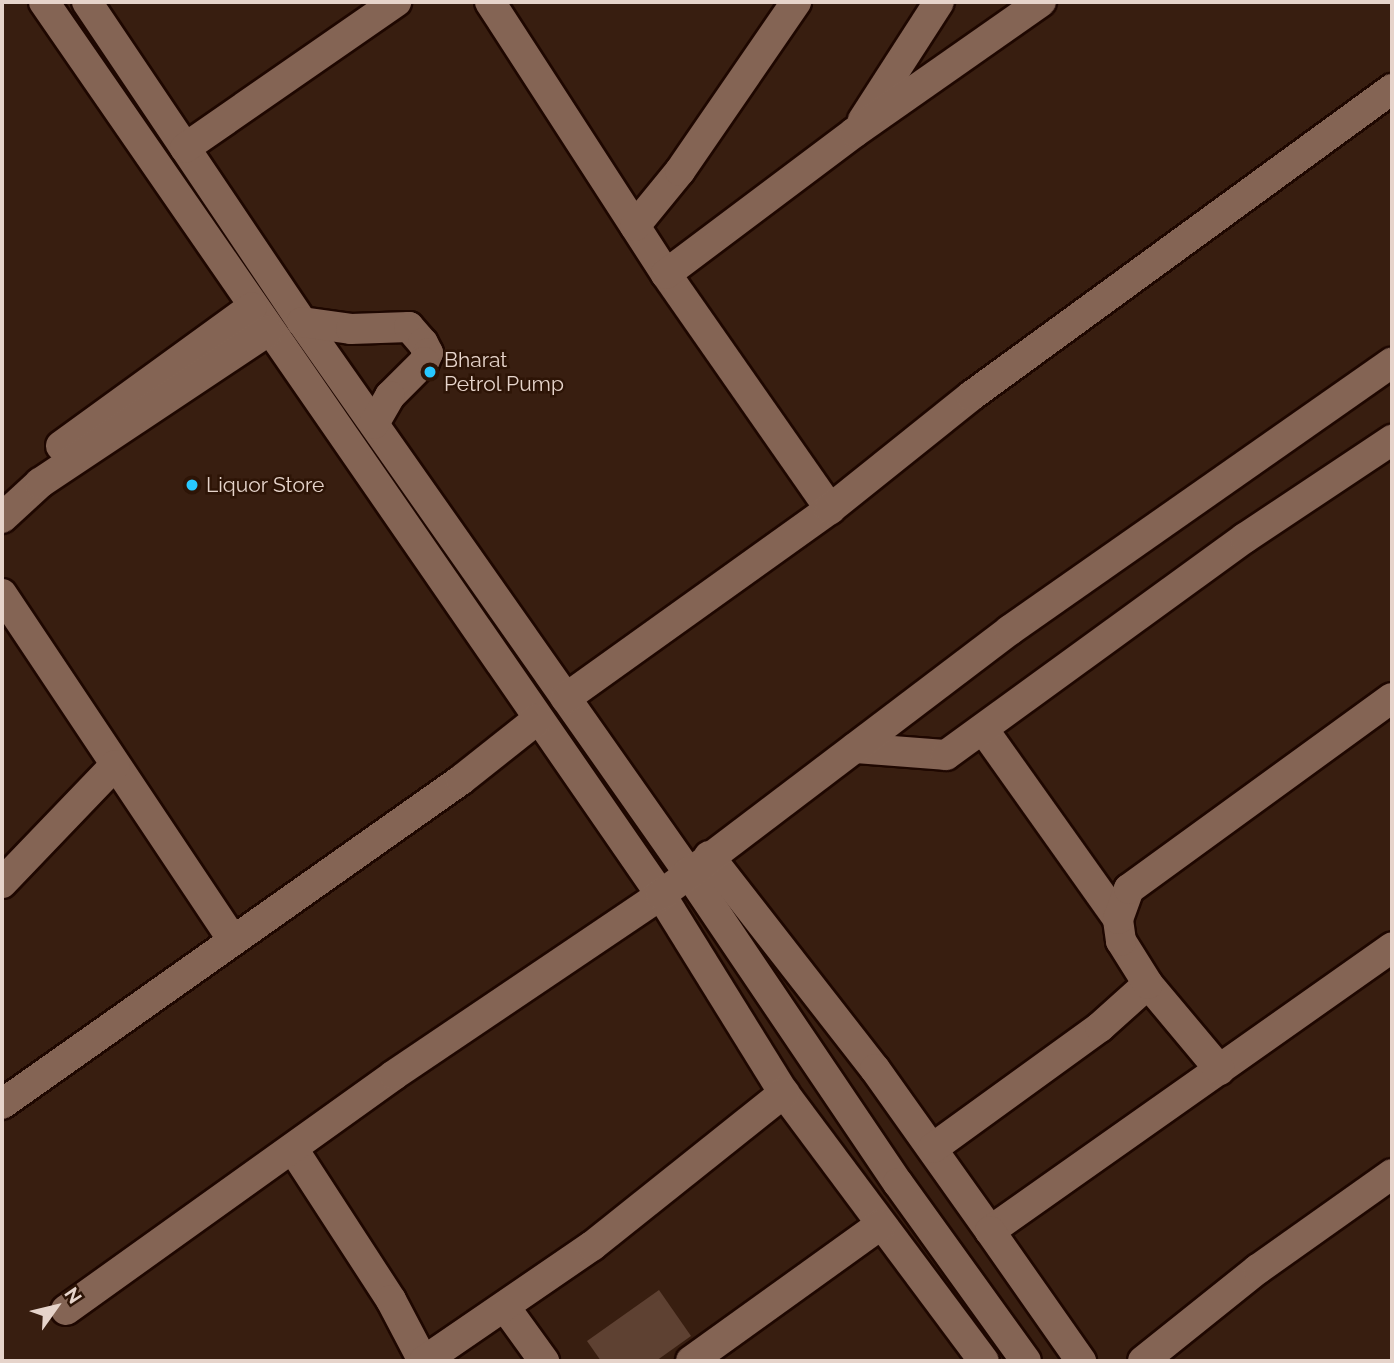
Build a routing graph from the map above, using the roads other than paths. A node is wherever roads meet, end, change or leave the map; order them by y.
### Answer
1 (44, 2) edge
2 (87, 2) edge
3 (396, 2) edge
4 (490, 2) edge
5 (796, 2) edge
6 (939, 2) edge
7 (1041, 2) edge
8 (1392, 89) edge
9 (855, 132) junction
10 (186, 148) junction
11 (635, 226) junction
12 (666, 274) junction
13 (260, 319) junction
14 (302, 322) junction
15 (1392, 363) edge
16 (374, 424) junction
17 (1392, 440) edge
18 (2, 491) edge
19 (830, 509) junction
20 (2, 518) edge
21 (2, 594) edge
22 (566, 698) junction
23 (1392, 698) edge
24 (538, 719) junction
25 (984, 729) junction
26 (855, 748) junction
27 (115, 765) junction
28 (699, 864) junction
29 (2, 883) edge
30 (661, 895) junction
31 (1118, 919) junction
32 (232, 939) junction
33 (1392, 947) edge
34 (1148, 984) junction
35 (1220, 1070) junction
36 (784, 1093) junction
37 (2, 1104) edge
38 (933, 1148) junction
39 (293, 1149) junction
40 (1392, 1174) edge
41 (880, 1225) junction
42 (990, 1231) junction
43 (505, 1307) junction
44 (66, 1310) dead end
45 (974, 1358) edge
46 (423, 1361) edge
47 (544, 1361) edge
48 (691, 1361) edge
49 (1026, 1361) edge
50 (1081, 1361) edge
51 (1143, 1361) edge

1 - 13 street
2 - 10 street
3 - 10 street
4 - 11 street
5 - 11 street
6 - 9 street
7 - 9 street
8 - 19 street
9 - 12 street
10 - 14 street
11 - 12 street
12 - 19 street
13 - 18 street
13 - 20 street
13 - 24 street
14 - 16 street
14 - 16 street
15 - 26 street
16 - 22 street
17 - 25 street
19 - 22 street
21 - 27 street
22 - 28 street
23 - 31 street
24 - 30 street
24 - 32 street
25 - 26 street
25 - 31 street
26 - 28 street
27 - 29 street
27 - 32 street
28 - 30 street
28 - 38 street
28 - 49 street
30 - 36 street
30 - 39 street
31 - 34 street
32 - 37 street
33 - 35 street
34 - 35 street
34 - 38 street
35 - 42 street
36 - 41 street
36 - 43 street
38 - 42 street
39 - 44 street
39 - 46 street
40 - 51 street
41 - 45 street
41 - 48 street
42 - 50 street
43 - 46 street
43 - 47 street

